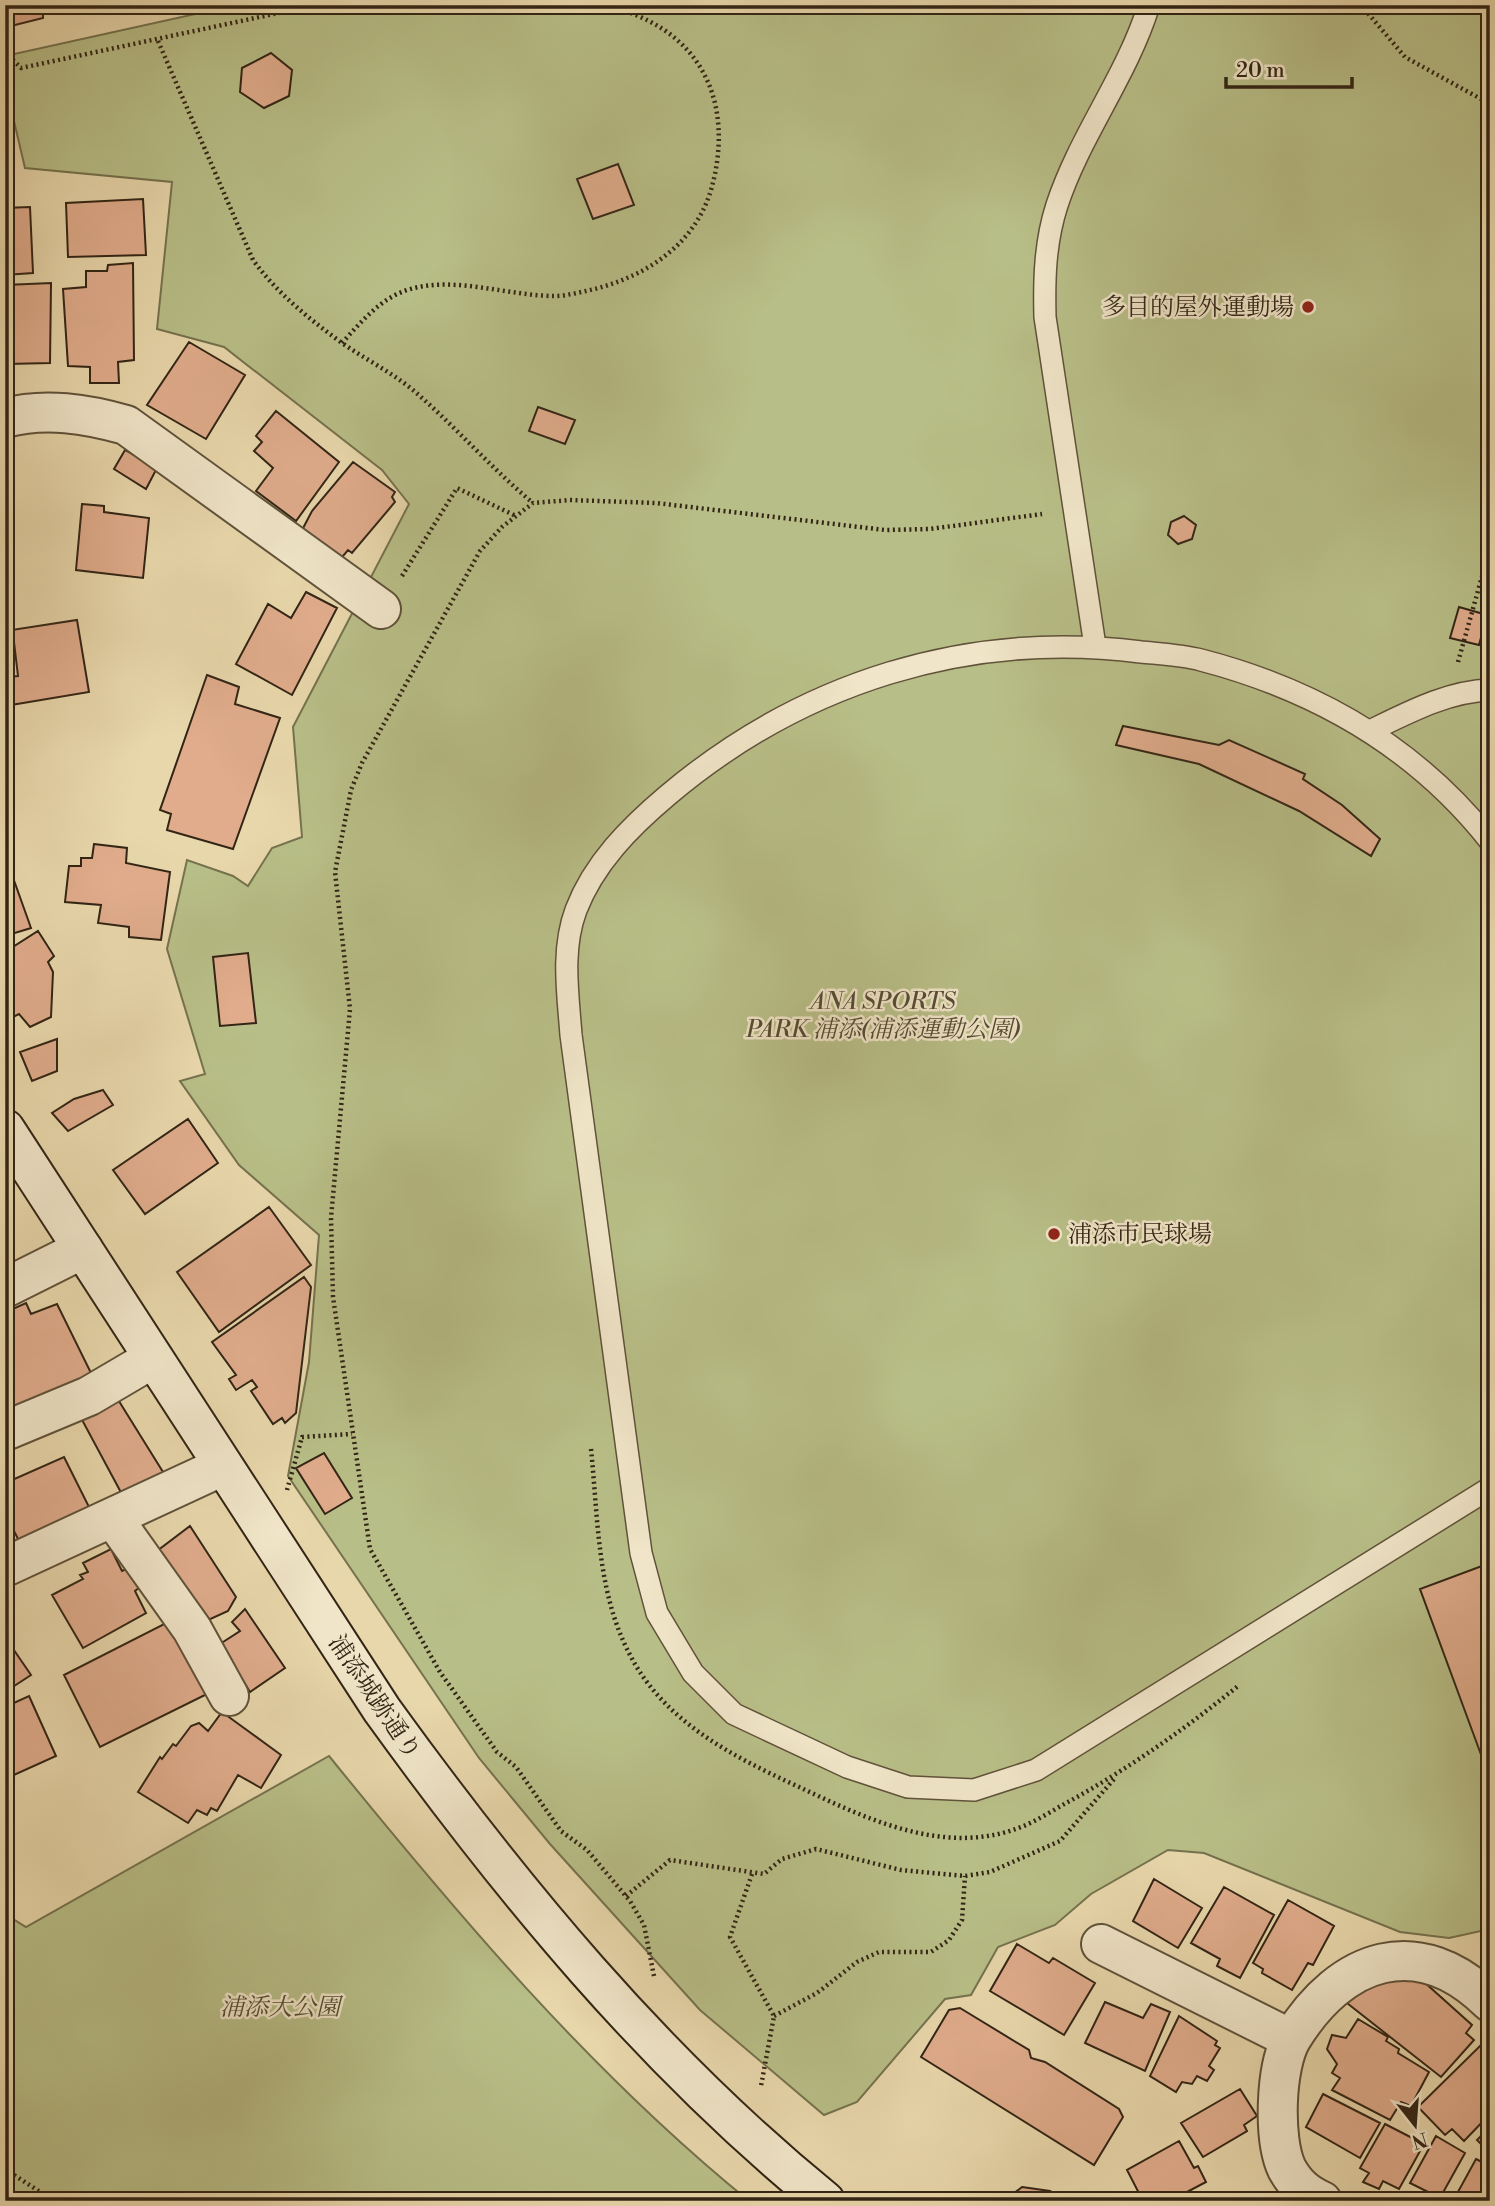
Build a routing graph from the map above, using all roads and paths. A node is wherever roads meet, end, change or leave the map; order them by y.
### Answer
1 (316, 5) edge
2 (605, 5) edge
3 (1149, 5) edge
4 (1361, 5) edge
5 (158, 41) junction
6 (5, 52) edge
7 (1490, 104) edge
8 (342, 343) junction
9 (5, 418) edge
10 (533, 503) junction
11 (1073, 509) junction
12 (516, 516) junction
13 (1490, 548) edge
14 (381, 609) joint
15 (1095, 646) junction
16 (1490, 690) edge
17 (1448, 698) junction
18 (1372, 730) junction
19 (1490, 841) edge
20 (5, 1129) edge
21 (83, 1250) junction
22 (5, 1288) edge
23 (152, 1359) junction
24 (5, 1431) edge
25 (352, 1434) junction
26 (590, 1435) dead end
27 (223, 1466) junction
28 (1490, 1488) edge
29 (286, 1492) dead end
30 (113, 1518) junction
31 (5, 1567) edge
32 (1239, 1685) dead end
33 (229, 1696) dead end
34 (1118, 1775) junction
35 (752, 1874) junction
36 (964, 1876) junction
37 (626, 1896) junction
38 (1101, 1944) dead end
39 (654, 1976) dead end
40 (1482, 1982) edge
41 (774, 2016) junction
42 (1291, 2039) junction
43 (761, 2086) dead end
44 (5, 2169) edge
45 (54, 2201) edge
46 (825, 2201) edge
47 (1322, 2201) edge

1 - 5 path
2 - 8 path
3 - 11 lane
4 - 7 path
5 - 6 path
5 - 8 path
8 - 10 path
9 - 14 street
10 - 11 path
10 - 12 path
11 - 15 lane
12 - 14 path
12 - 25 path
13 - 17 path
15 - 18 lane
15 - 28 lane
16 - 17 lane
17 - 18 lane
18 - 19 lane
20 - 21 street, 浦添城跡通り
21 - 22 street
21 - 23 street, 浦添城跡通り
23 - 24 street
23 - 27 street, 浦添城跡通り
25 - 29 path
25 - 37 path
26 - 34 path
27 - 30 street
27 - 46 street, 浦添城跡通り
30 - 31 street
30 - 33 street
32 - 34 path
34 - 36 path
35 - 36 path
35 - 37 path
35 - 41 path
36 - 41 path
37 - 39 path
38 - 42 street
40 - 42 street
41 - 43 path
42 - 47 street
44 - 45 path

